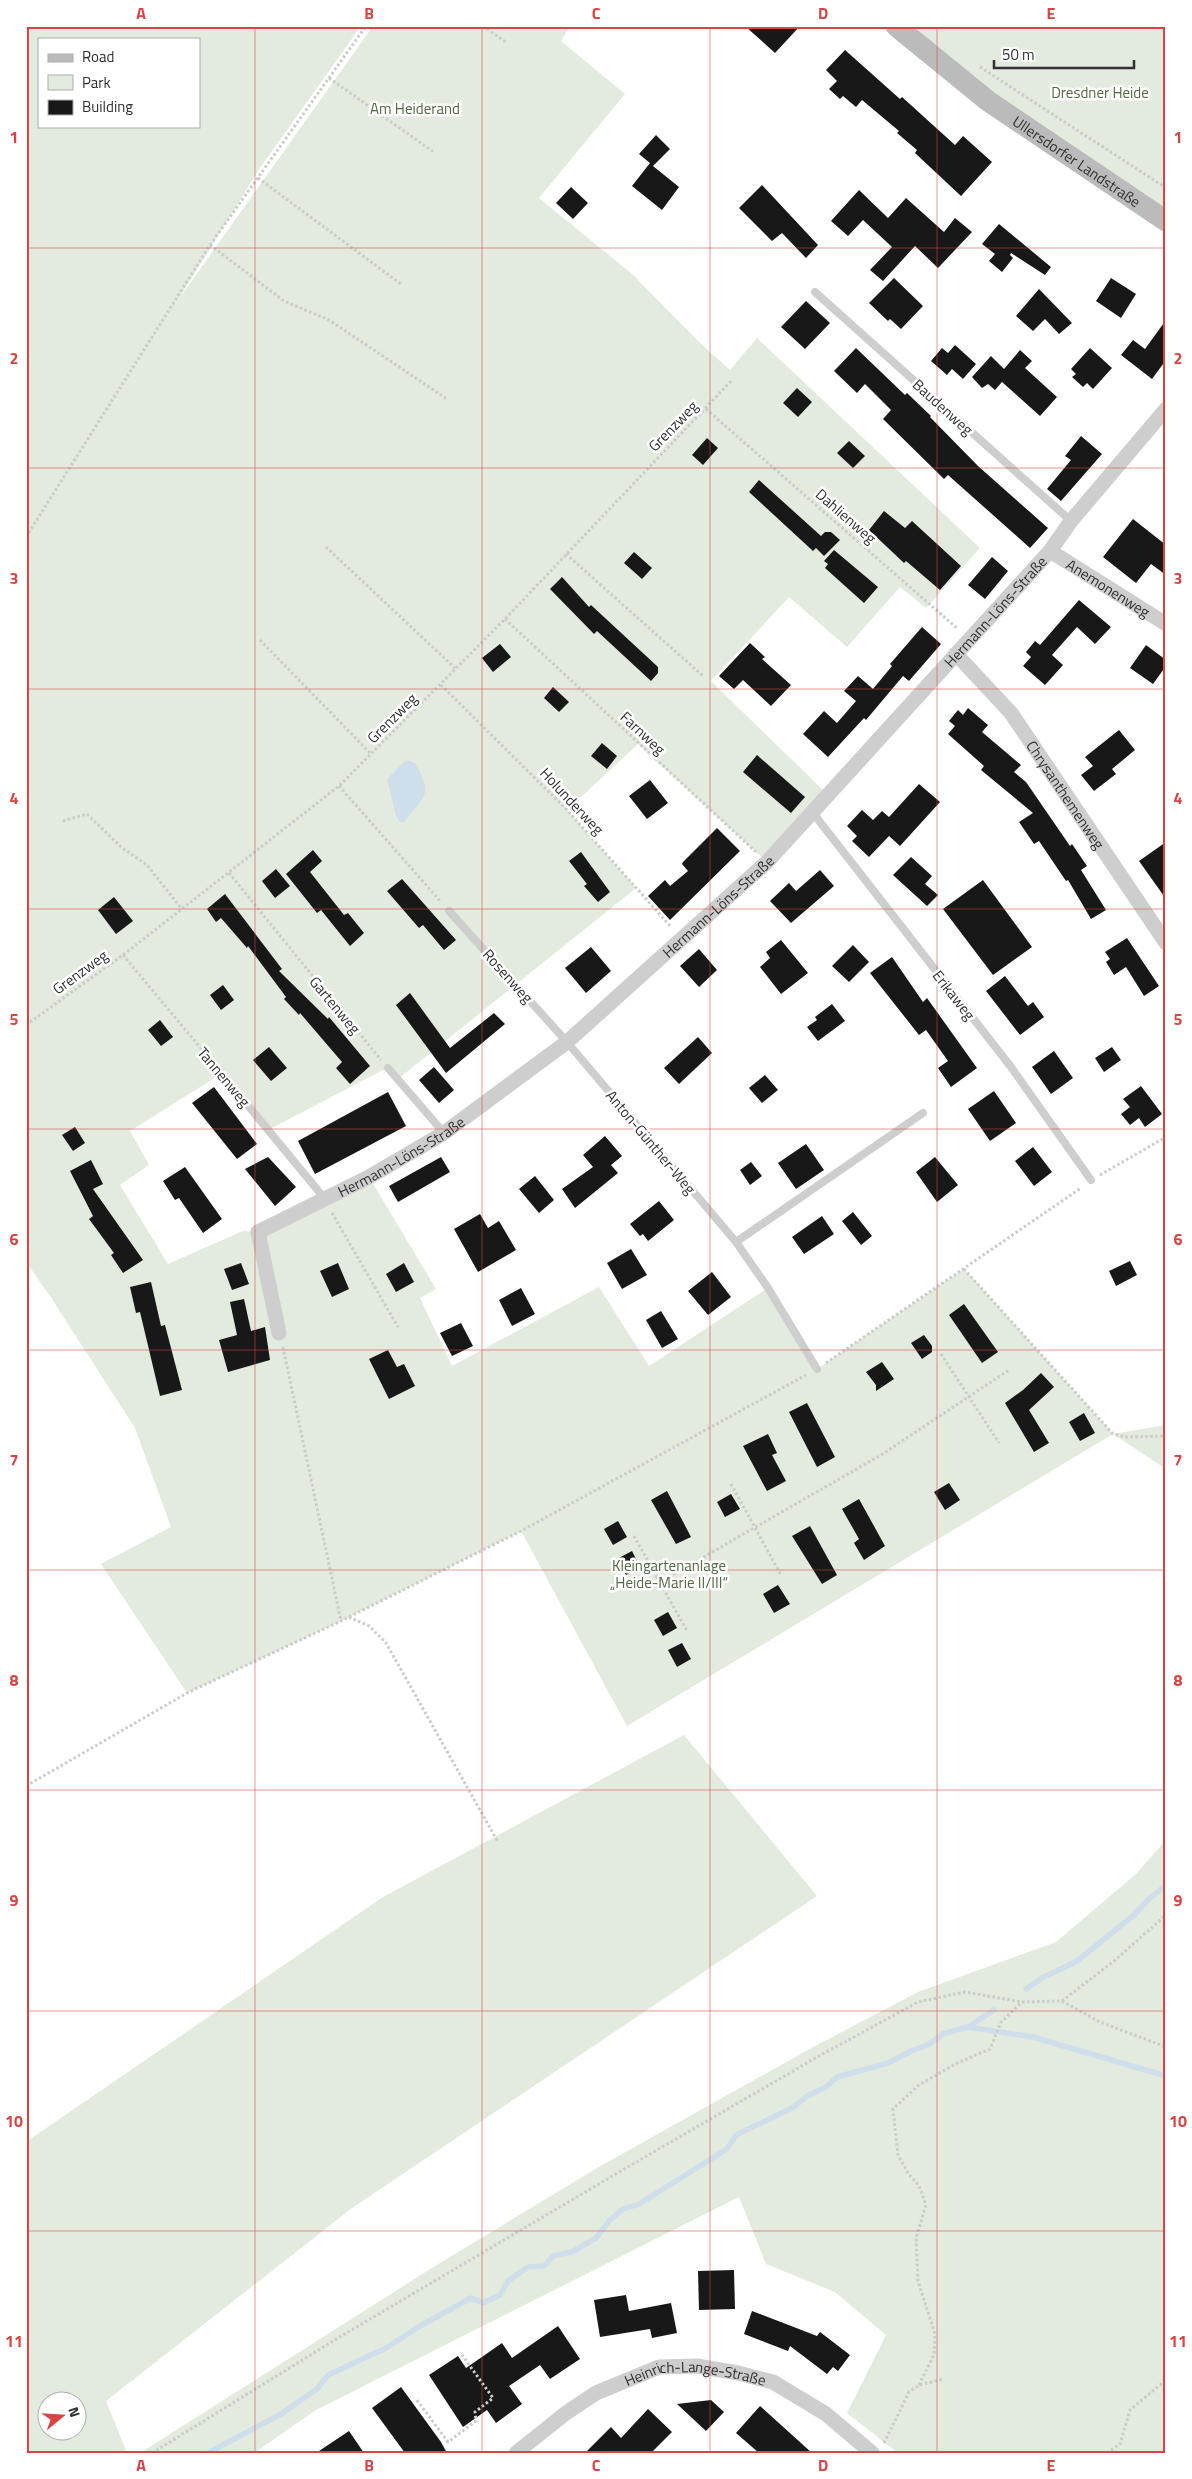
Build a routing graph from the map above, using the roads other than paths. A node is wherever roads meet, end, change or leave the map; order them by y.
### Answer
1 (896, 26) edge
2 (1166, 221) edge
3 (815, 292) dead end
4 (1166, 409) edge
5 (1070, 521) junction
6 (1050, 552) junction
7 (1166, 624) edge
8 (956, 654) junction
9 (813, 812) junction
10 (449, 911) road end
11 (1166, 943) edge
12 (567, 1042) junction
13 (388, 1068) road end
14 (222, 1074) road end
15 (923, 1113) dead end
16 (444, 1133) junction
17 (1091, 1180) road end
18 (325, 1200) junction
19 (736, 1242) junction
20 (279, 1333) road end
21 (817, 1369) road end
22 (878, 2448) edge
23 (516, 2453) edge

1 - 2 main road, Ullersdorfer Landstraße
3 - 5 lane, Baudenweg
4 - 5 street, Hermann-Löns-Straße
5 - 6 street, Hermann-Löns-Straße
6 - 7 street, Anemonenweg
6 - 8 street, Hermann-Löns-Straße
8 - 9 street, Hermann-Löns-Straße
8 - 11 street, Chrysanthemenweg
9 - 12 street, Hermann-Löns-Straße
9 - 17 lane, Erikaweg
10 - 12 lane, Rosenweg
12 - 16 street, Hermann-Löns-Straße
12 - 19 lane, Anton-Günther-Weg
13 - 16 lane
14 - 18 lane, Tannenweg
15 - 19 lane
16 - 18 street, Hermann-Löns-Straße
18 - 20 street, Hermann-Löns-Straße
19 - 21 lane, Anton-Günther-Weg
22 - 23 street, Heinrich-Lange-Straße

